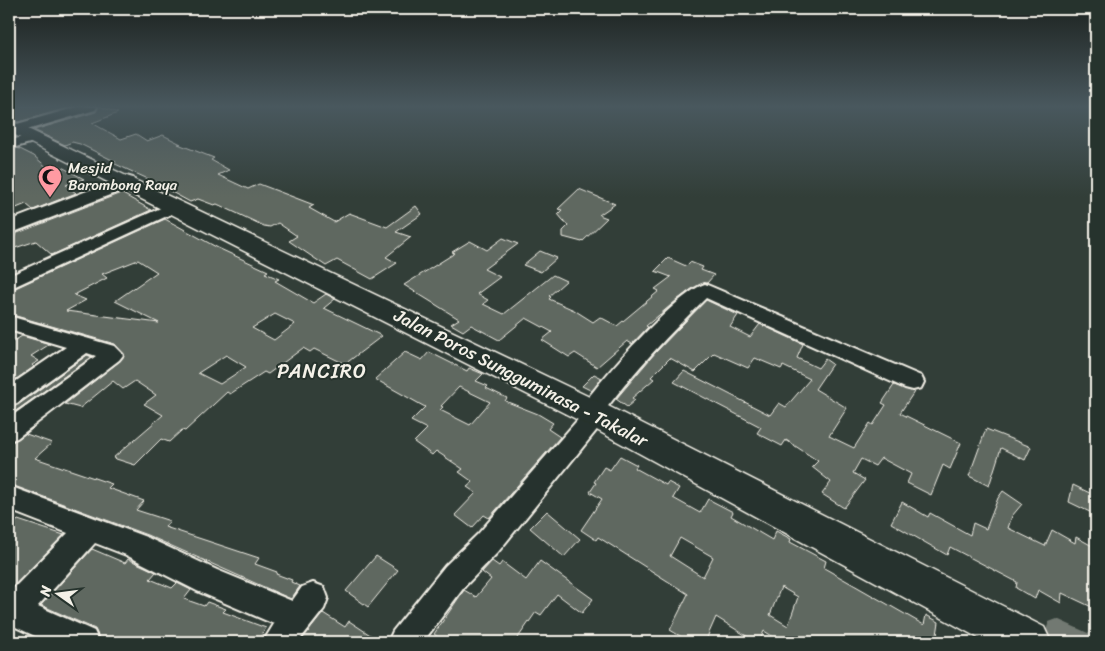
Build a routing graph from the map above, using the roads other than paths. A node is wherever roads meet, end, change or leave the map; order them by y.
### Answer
1 (25, 136) edge
2 (126, 182) junction
3 (174, 207) junction
4 (9, 228) edge
5 (9, 283) edge
6 (9, 323) edge
7 (84, 346) junction
8 (913, 382) dead end
9 (9, 397) edge
10 (594, 413) junction
11 (9, 431) edge
12 (9, 498) edge
13 (91, 528) junction
14 (11, 609) edge
15 (83, 642) edge
16 (279, 642) edge
17 (404, 642) edge
18 (1028, 642) edge

1 - 2 highway, Jalan Poros Sungguminasa - Takalar
2 - 3 highway, Jalan Poros Sungguminasa - Takalar
2 - 4 main road
3 - 5 street
3 - 10 highway, Jalan Poros Sungguminasa - Takalar
6 - 7 street
7 - 9 street
7 - 11 street
8 - 10 street
10 - 17 street
10 - 18 highway, Jalan Poros Sungguminasa - Takalar
12 - 13 street
13 - 14 street
13 - 16 street
14 - 15 street

